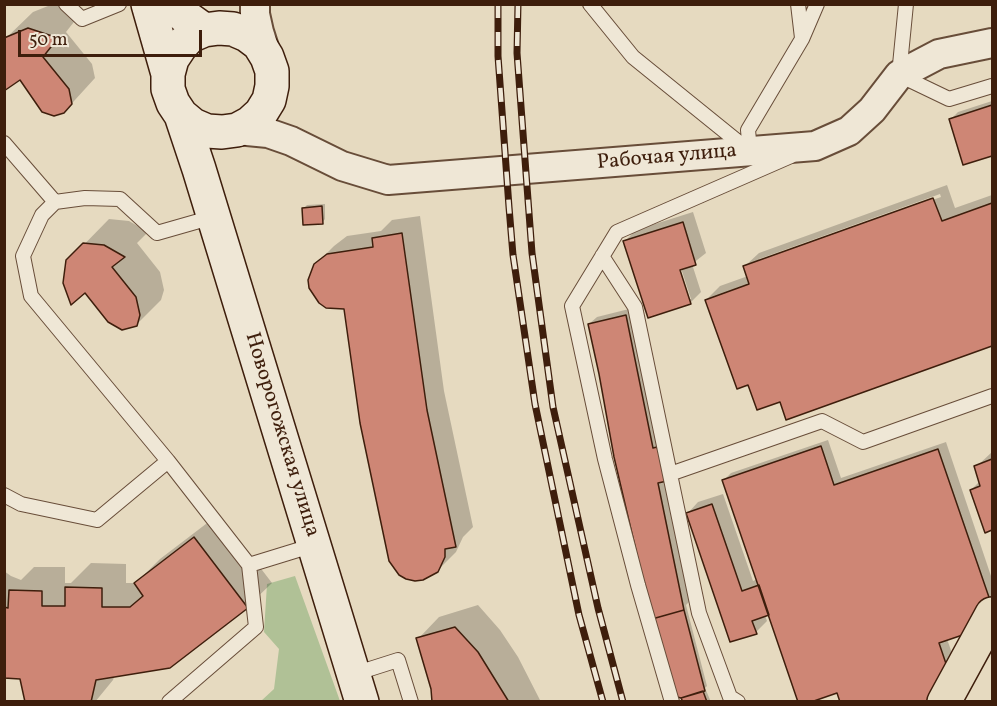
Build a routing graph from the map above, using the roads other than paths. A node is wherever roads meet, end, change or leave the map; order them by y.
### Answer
1 (66, 4) edge
2 (119, 4) edge
3 (148, 4) edge
4 (174, 4) edge
5 (254, 4) edge
6 (590, 4) edge
7 (798, 4) edge
8 (817, 4) edge
9 (906, 4) edge
10 (211, 29) junction
11 (802, 39) junction
12 (993, 43) edge
13 (270, 71) junction
14 (168, 74) junction
15 (899, 75) junction
16 (993, 86) edge
17 (182, 115) junction
18 (229, 131) junction
19 (4, 143) edge
20 (815, 146) junction
21 (312, 151) junction
22 (750, 151) junction
23 (199, 169) junction
24 (55, 202) junction
25 (213, 217) junction
26 (602, 256) junction
27 (993, 396) edge
28 (168, 461) junction
29 (670, 474) junction
30 (4, 495) edge
31 (314, 545) junction
32 (249, 565) junction
33 (993, 614) edge
34 (358, 688) edge
35 (169, 702) edge
36 (411, 702) edge
37 (672, 702) edge
38 (738, 702) edge
39 (944, 702) edge

1 - 2 lane
3 - 14 street, Новорогожская улица
4 - 10 street
5 - 10 street
5 - 13 street
6 - 22 lane
7 - 11 lane
8 - 11 lane
9 - 15 lane
10 - 13 street
10 - 14 street
11 - 22 lane
12 - 15 street, Рабочая улица
13 - 18 street
13 - 21 street
14 - 17 street, Новорогожская улица
15 - 16 lane
15 - 20 street, Рабочая улица
17 - 18 street, Новорогожская улица
17 - 23 street, Новорогожская улица
18 - 21 street, Рабочая улица
18 - 23 street
19 - 24 lane
20 - 22 street, Рабочая улица
20 - 26 lane
21 - 22 street, Рабочая улица
23 - 25 street, Новорогожская улица
24 - 25 lane
24 - 28 lane
25 - 31 street, Новорогожская улица
26 - 29 lane
26 - 37 lane
27 - 29 lane
28 - 30 lane
28 - 32 lane
29 - 38 lane
31 - 32 lane
31 - 34 street, Новорогожская улица
32 - 35 lane
33 - 39 main road
34 - 36 lane

